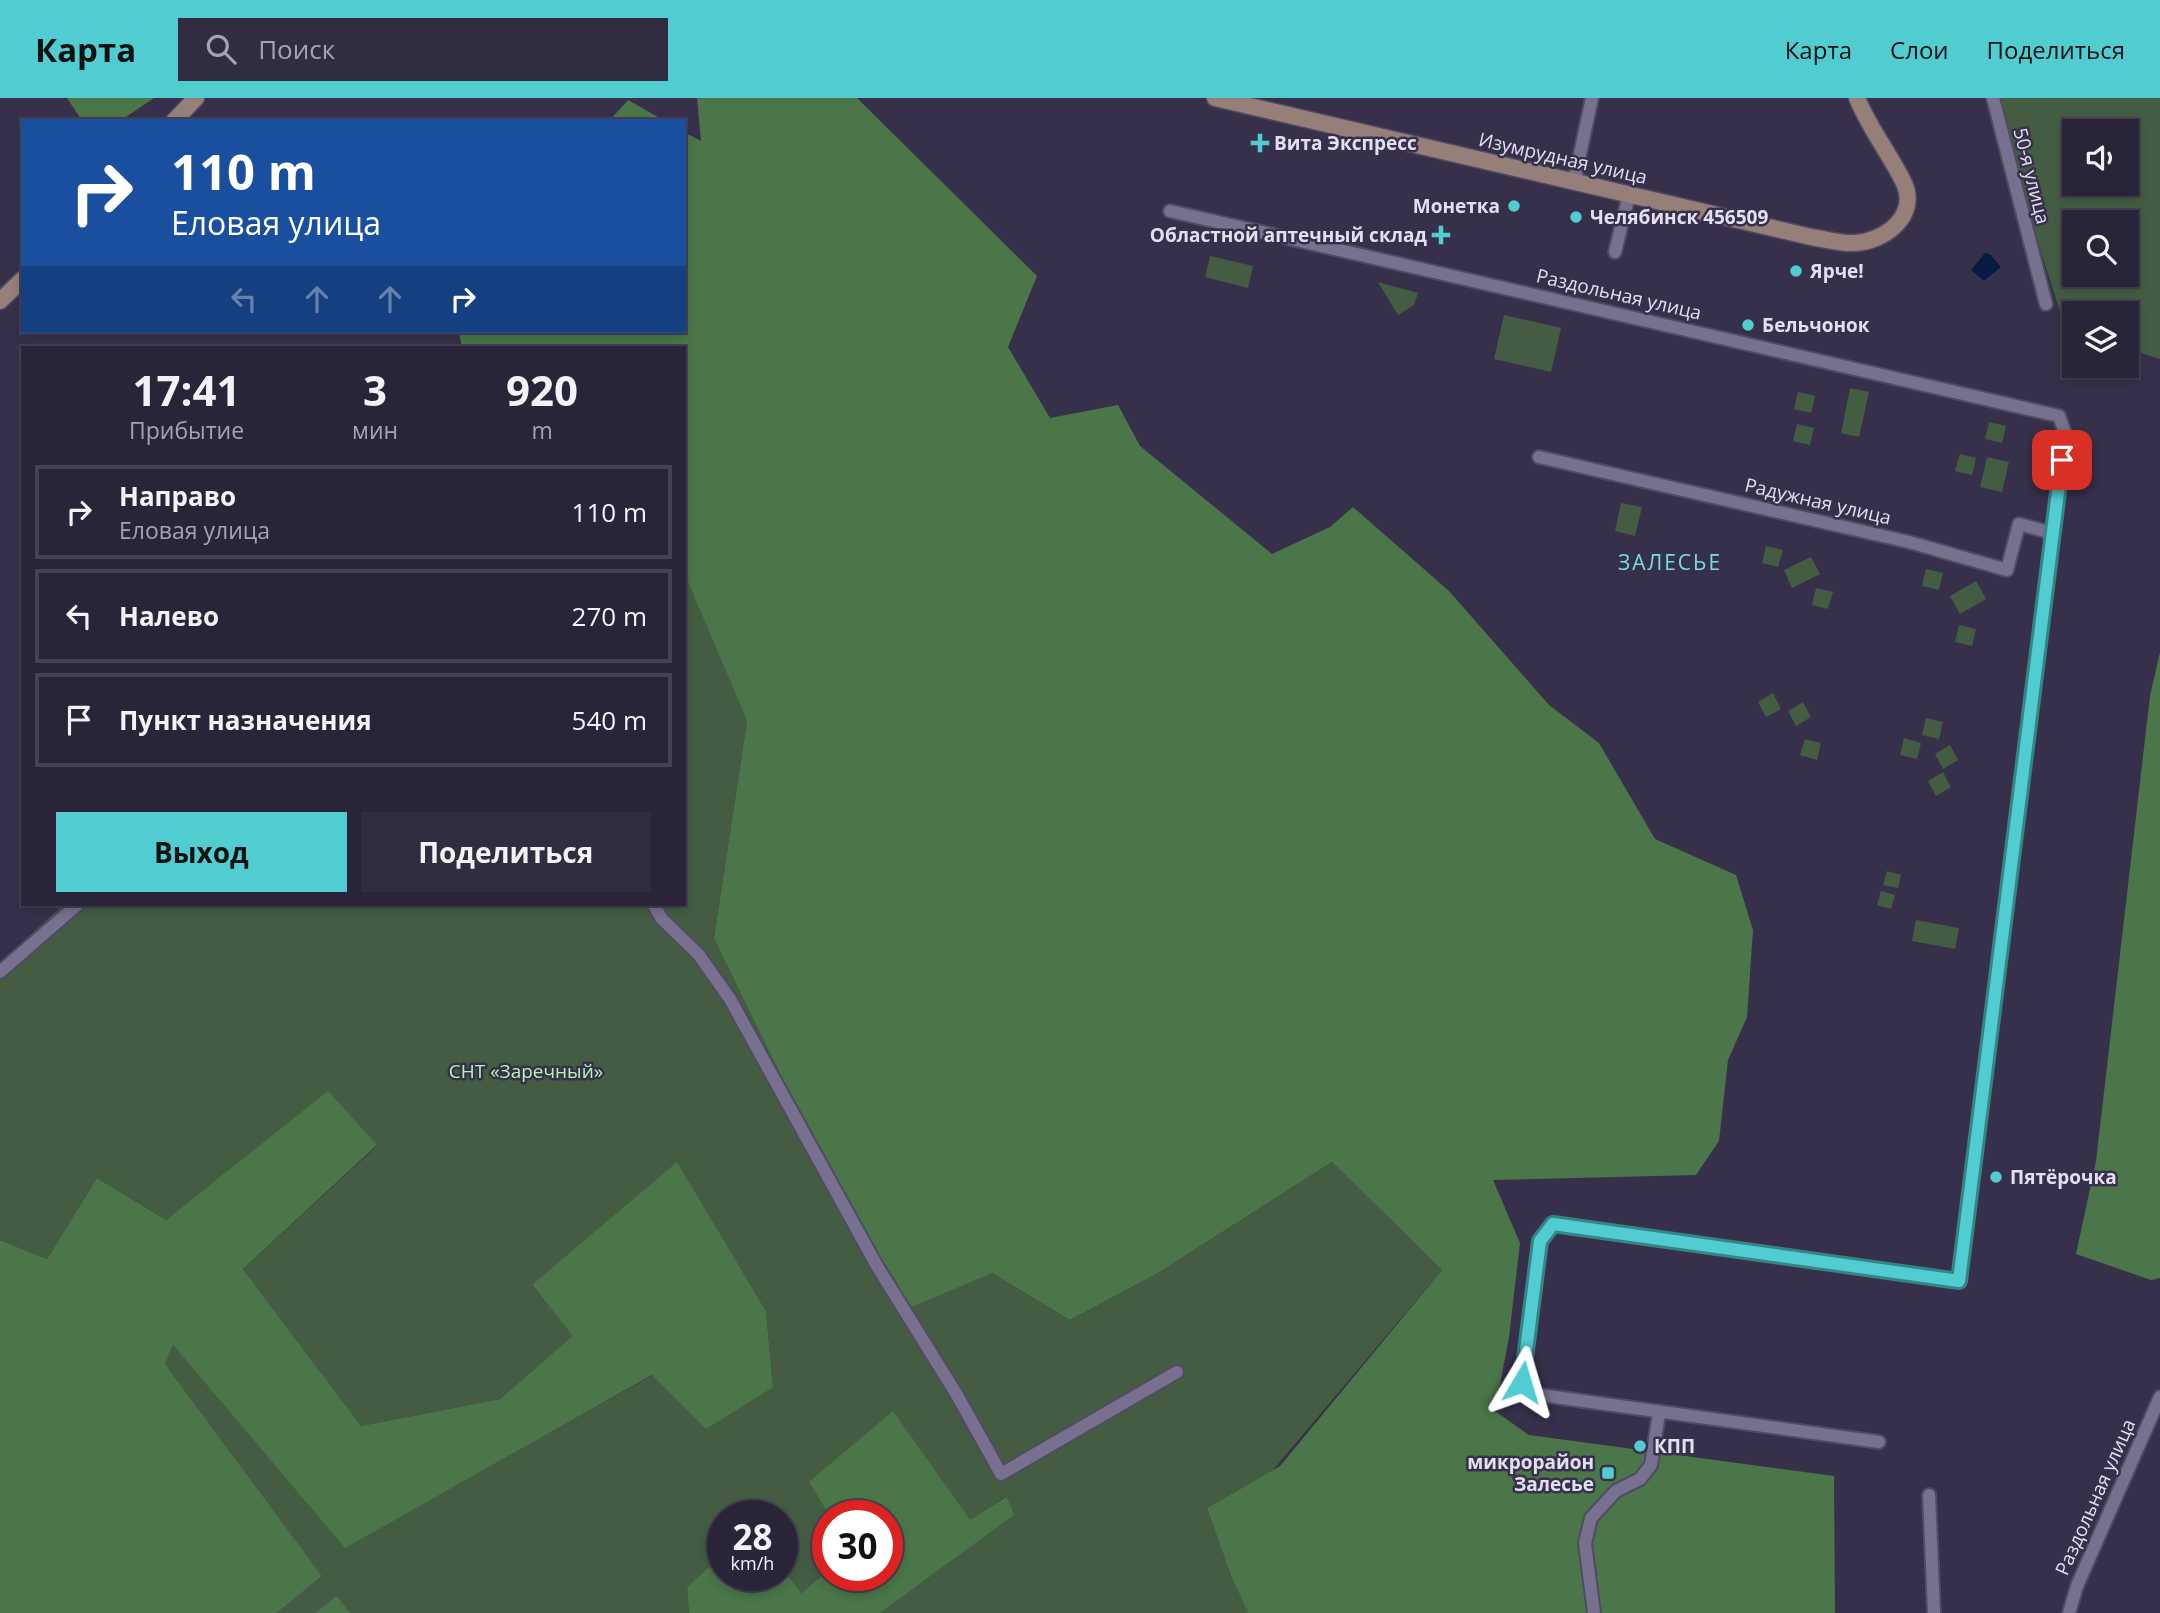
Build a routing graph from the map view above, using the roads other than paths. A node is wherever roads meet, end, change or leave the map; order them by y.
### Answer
1 (196, 98) edge
2 (1215, 98) edge
3 (1592, 98) edge
4 (1857, 98) edge
5 (1993, 98) edge
6 (176, 119) edge
7 (1574, 182) junction
8 (1629, 195) junction
9 (1170, 211) dead end
10 (1615, 252) dead end
11 (21, 281) edge
12 (0, 301) edge
13 (2046, 304) dead end
14 (1539, 457) dead end
15 (2052, 533) junction
16 (76, 906) edge
17 (655, 906) edge
18 (0, 972) edge
19 (1177, 1372) dead end
20 (2160, 1397) edge
21 (1658, 1413) junction
22 (1879, 1442) dead end
23 (1929, 1495) dead end
24 (1594, 1613) edge
25 (1934, 1613) edge
26 (2069, 1613) edge

1 - 6 street
2 - 7 street, Изумрудная улица
3 - 7 street
4 - 8 street, Изумрудная улица
5 - 13 street, 50-я улица
7 - 8 street, Изумрудная улица
8 - 10 street
9 - 15 street, Раздольная улица
11 - 12 street
14 - 15 street, Радужная улица
15 - 21 street
16 - 18 street
17 - 19 street
20 - 26 street, Раздольная улица
21 - 22 street
21 - 24 street
23 - 25 street

